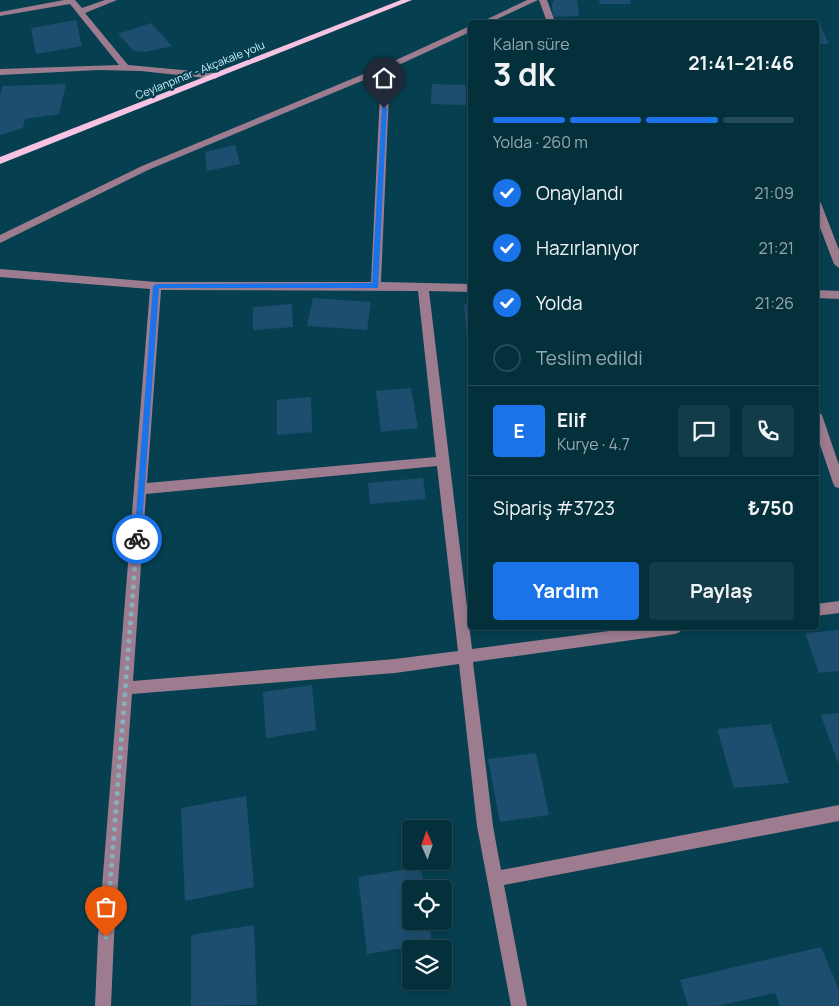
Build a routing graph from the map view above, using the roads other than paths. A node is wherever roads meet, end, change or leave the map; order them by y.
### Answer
1 (71, 0) edge
2 (113, 0) edge
3 (408, 0) edge
4 (534, 0) edge
5 (543, 0) edge
6 (82, 11) junction
7 (0, 14) edge
8 (489, 20) edge
9 (550, 20) edge
10 (468, 31) edge
11 (126, 68) junction
12 (386, 68) junction
13 (0, 72) edge
14 (215, 76) junction
15 (0, 161) edge
16 (819, 211) edge
17 (0, 238) edge
18 (839, 264) edge
19 (0, 273) edge
20 (156, 286) junction
21 (376, 286) junction
22 (423, 288) junction
23 (468, 288) edge
24 (819, 294) edge
25 (839, 295) edge
26 (819, 424) edge
27 (442, 461) junction
28 (839, 484) edge
29 (140, 489) junction
30 (839, 607) edge
31 (819, 610) edge
32 (661, 630) edge
33 (466, 656) junction
34 (125, 688) junction
35 (839, 812) edge
36 (495, 879) junction
37 (103, 1006) edge
38 (519, 1006) edge

1 - 6 street
1 - 7 street
2 - 6 street
3 - 14 main road, Ceylanpınar - Akçakale yolu
4 - 8 street
5 - 9 street
6 - 11 street
10 - 12 street
11 - 13 street
11 - 14 street
12 - 17 street
12 - 21 street
14 - 15 main road, Ceylanpınar - Akçakale yolu
16 - 18 street
19 - 20 street
20 - 21 street
20 - 29 street
21 - 22 street
22 - 23 street
22 - 27 street
24 - 25 street
26 - 28 street
27 - 29 street
27 - 33 street
29 - 34 street
30 - 31 street
32 - 33 street
33 - 34 street
33 - 36 street
34 - 37 street
35 - 36 street
36 - 38 street

